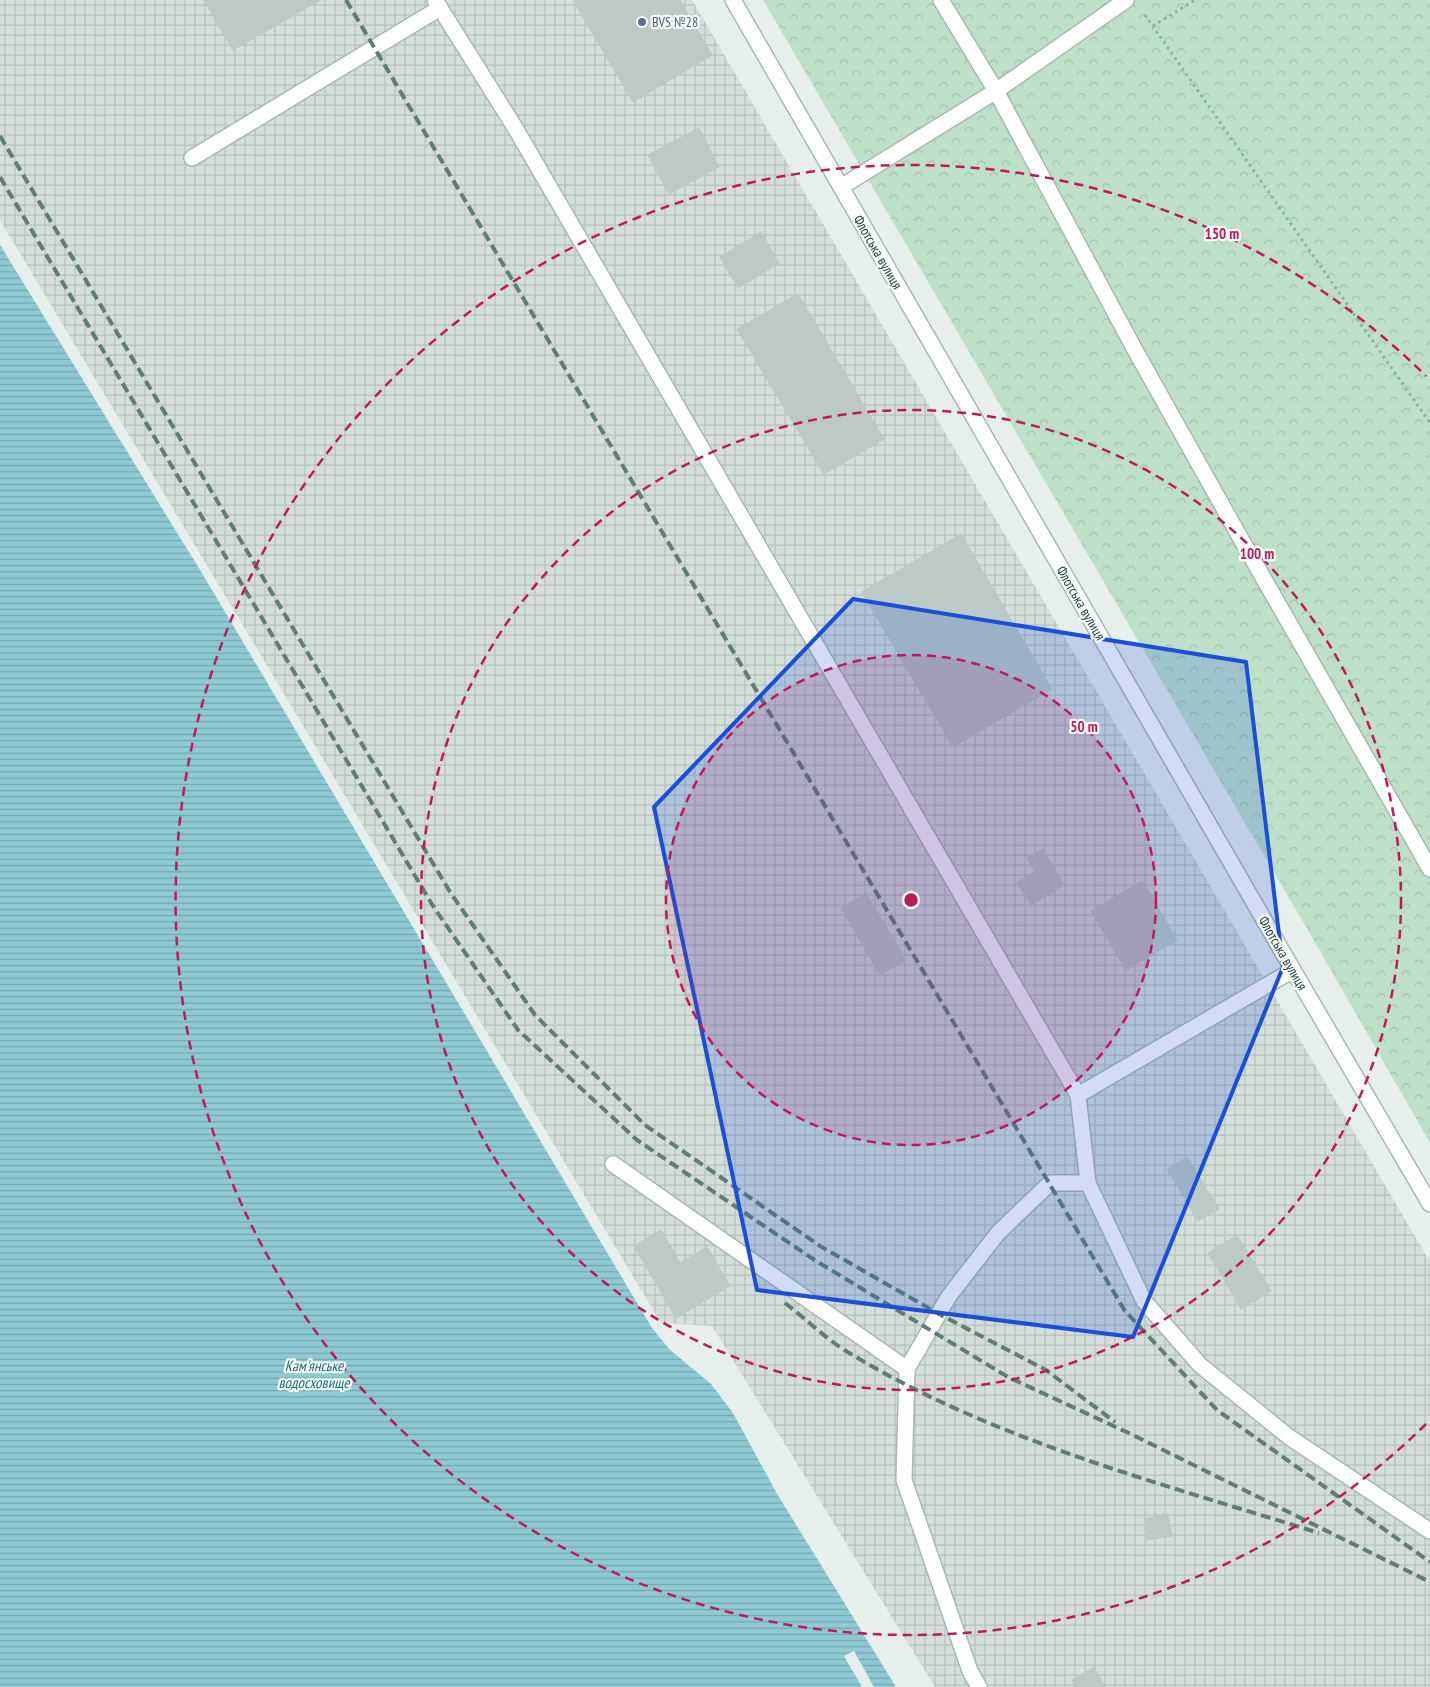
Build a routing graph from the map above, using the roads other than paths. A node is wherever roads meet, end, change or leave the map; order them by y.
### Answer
1 (733, 0) edge
2 (940, 0) edge
3 (1126, 0) edge
4 (438, 4) edge
5 (996, 91) junction
6 (192, 158) dead end
7 (841, 187) junction
8 (1430, 869) edge
9 (1293, 970) junction
10 (1078, 1095) junction
11 (613, 1164) dead end
12 (1088, 1183) junction
13 (1430, 1204) edge
14 (907, 1369) junction
15 (1430, 1531) edge
16 (979, 1687) edge

1 - 7 street, Флотська вулиця
2 - 5 street
3 - 5 street
4 - 6 street
4 - 10 street
5 - 7 street
5 - 8 street
7 - 9 street, Флотська вулиця
9 - 10 street
9 - 13 street, Флотська вулиця
10 - 12 street
11 - 14 street
12 - 14 street
12 - 15 street
14 - 16 street

